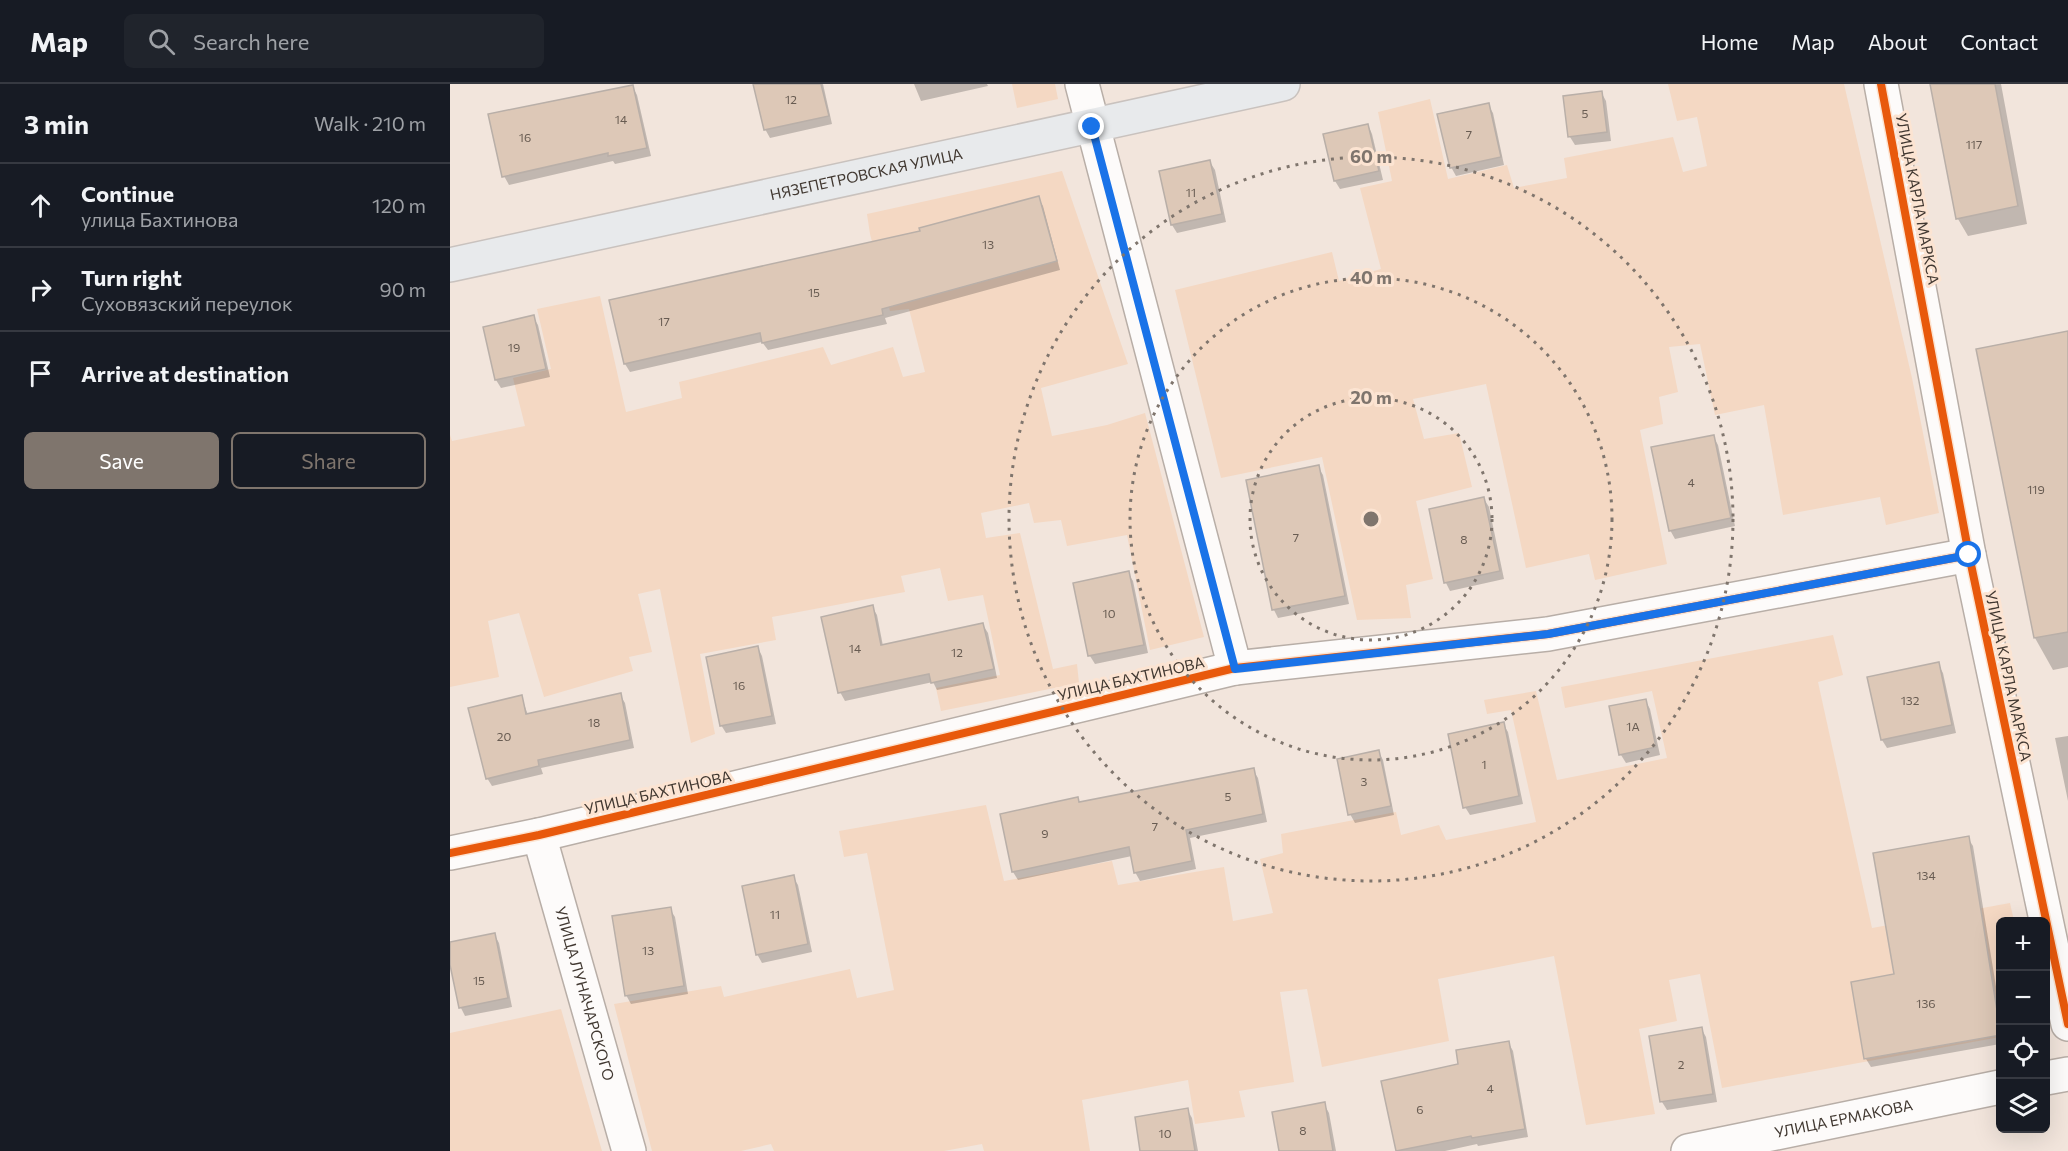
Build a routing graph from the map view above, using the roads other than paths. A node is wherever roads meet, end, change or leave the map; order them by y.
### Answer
1 (1082, 84) edge
2 (1283, 84) edge
3 (1881, 84) edge
4 (1092, 127) junction
5 (450, 265) edge
6 (1969, 555) junction
7 (1235, 669) junction
8 (539, 835) junction
9 (450, 853) edge
10 (2068, 1024) edge
11 (2068, 1074) edge
12 (2050, 1077) edge
13 (1996, 1088) edge
14 (629, 1151) edge
15 (1688, 1151) edge

1 - 4 street
2 - 4 main road, НЯЗЕПЕТРОВСКАЯ УЛИЦА
3 - 6 street, УЛИЦА КАРЛА МАРКСА
4 - 5 main road, НЯЗЕПЕТРОВСКАЯ УЛИЦА
4 - 7 street
6 - 7 street, УЛИЦА БАХТИНОВА
6 - 10 street, УЛИЦА КАРЛА МАРКСА
7 - 8 street, УЛИЦА БАХТИНОВА
8 - 9 street, УЛИЦА БАХТИНОВА
8 - 14 street, УЛИЦА ЛУНАЧАРСКОГО
11 - 12 street
13 - 15 street, УЛИЦА ЕРМАКОВА

